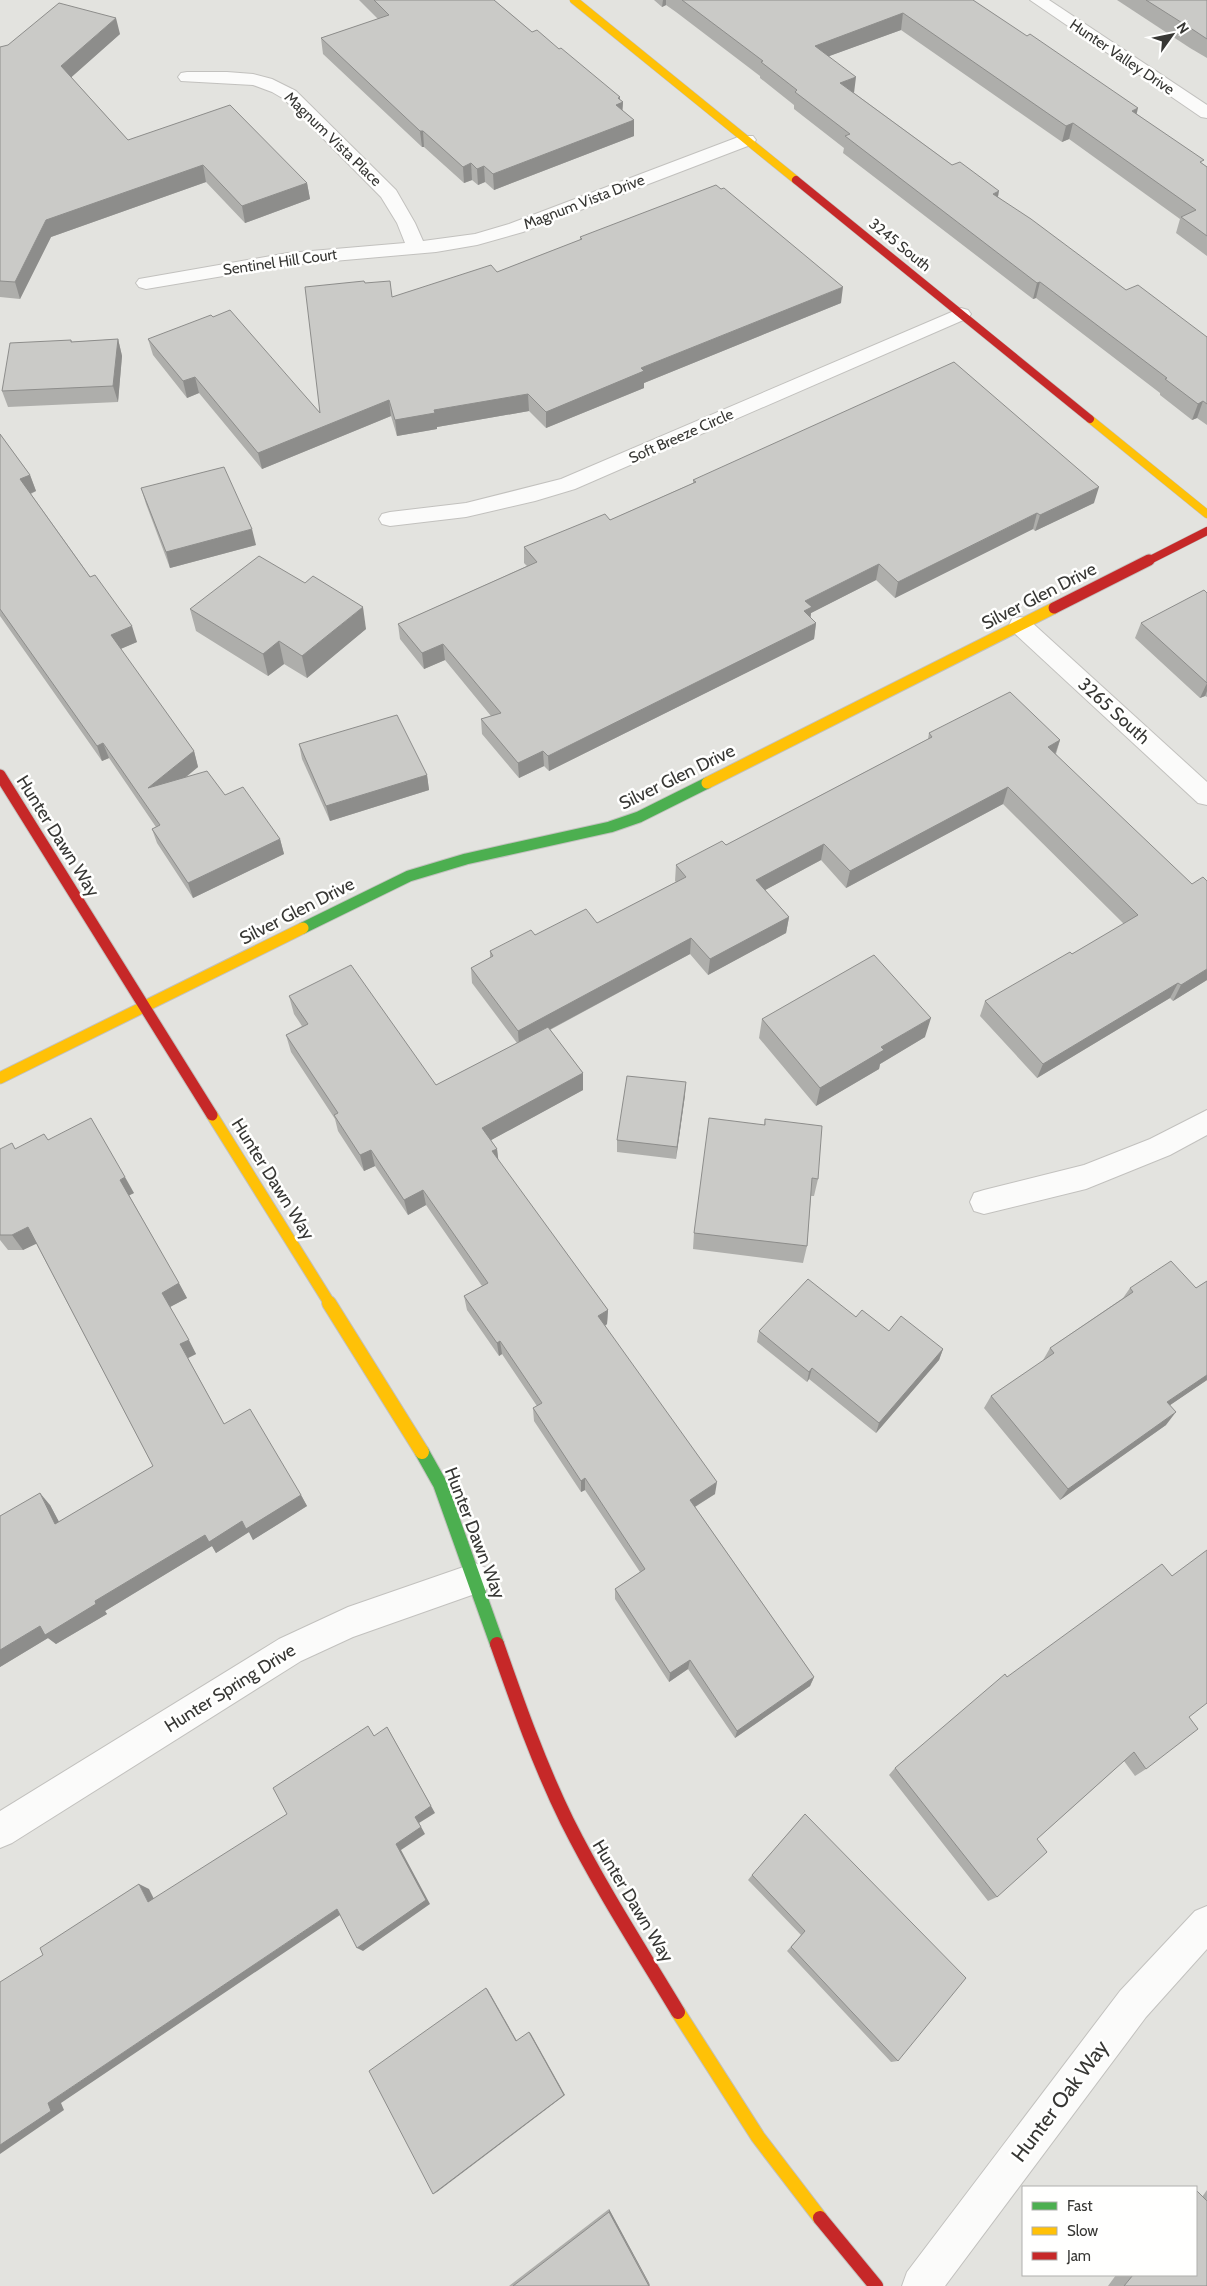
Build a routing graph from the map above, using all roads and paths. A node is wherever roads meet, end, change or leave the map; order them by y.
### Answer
1 (574, 0) edge
2 (1038, 0) edge
3 (187, 77) dead end
4 (1207, 113) edge
5 (746, 140) junction
6 (416, 248) junction
7 (146, 284) dead end
8 (961, 314) junction
9 (1207, 514) edge
10 (390, 519) dead end
11 (1207, 532) edge
12 (1020, 625) junction
13 (0, 775) edge
14 (1207, 796) edge
15 (144, 1006) junction
16 (0, 1078) edge
17 (1207, 1122) edge
18 (984, 1202) dead end
19 (475, 1579) junction
20 (0, 1831) edge
21 (1207, 1923) edge
22 (876, 2286) edge
23 (921, 2286) edge

1 - 5 street, 3245 South
2 - 4 street, Hunter Valley Drive
3 - 6 street, Magnum Vista Place
5 - 6 street, Magnum Vista Drive
5 - 8 street, 3245 South
6 - 7 street, Sentinel Hill Court
8 - 9 street, 3245 South
8 - 10 street, Soft Breeze Circle
11 - 12 street, Silver Glen Drive
12 - 14 street, 3265 South
12 - 15 street, Silver Glen Drive
13 - 15 street, Hunter Dawn Way
15 - 16 street, Silver Glen Drive
15 - 19 street, Hunter Dawn Way
17 - 18 street
19 - 20 street, Hunter Spring Drive
19 - 22 street, Hunter Dawn Way
21 - 23 street, Hunter Oak Way

